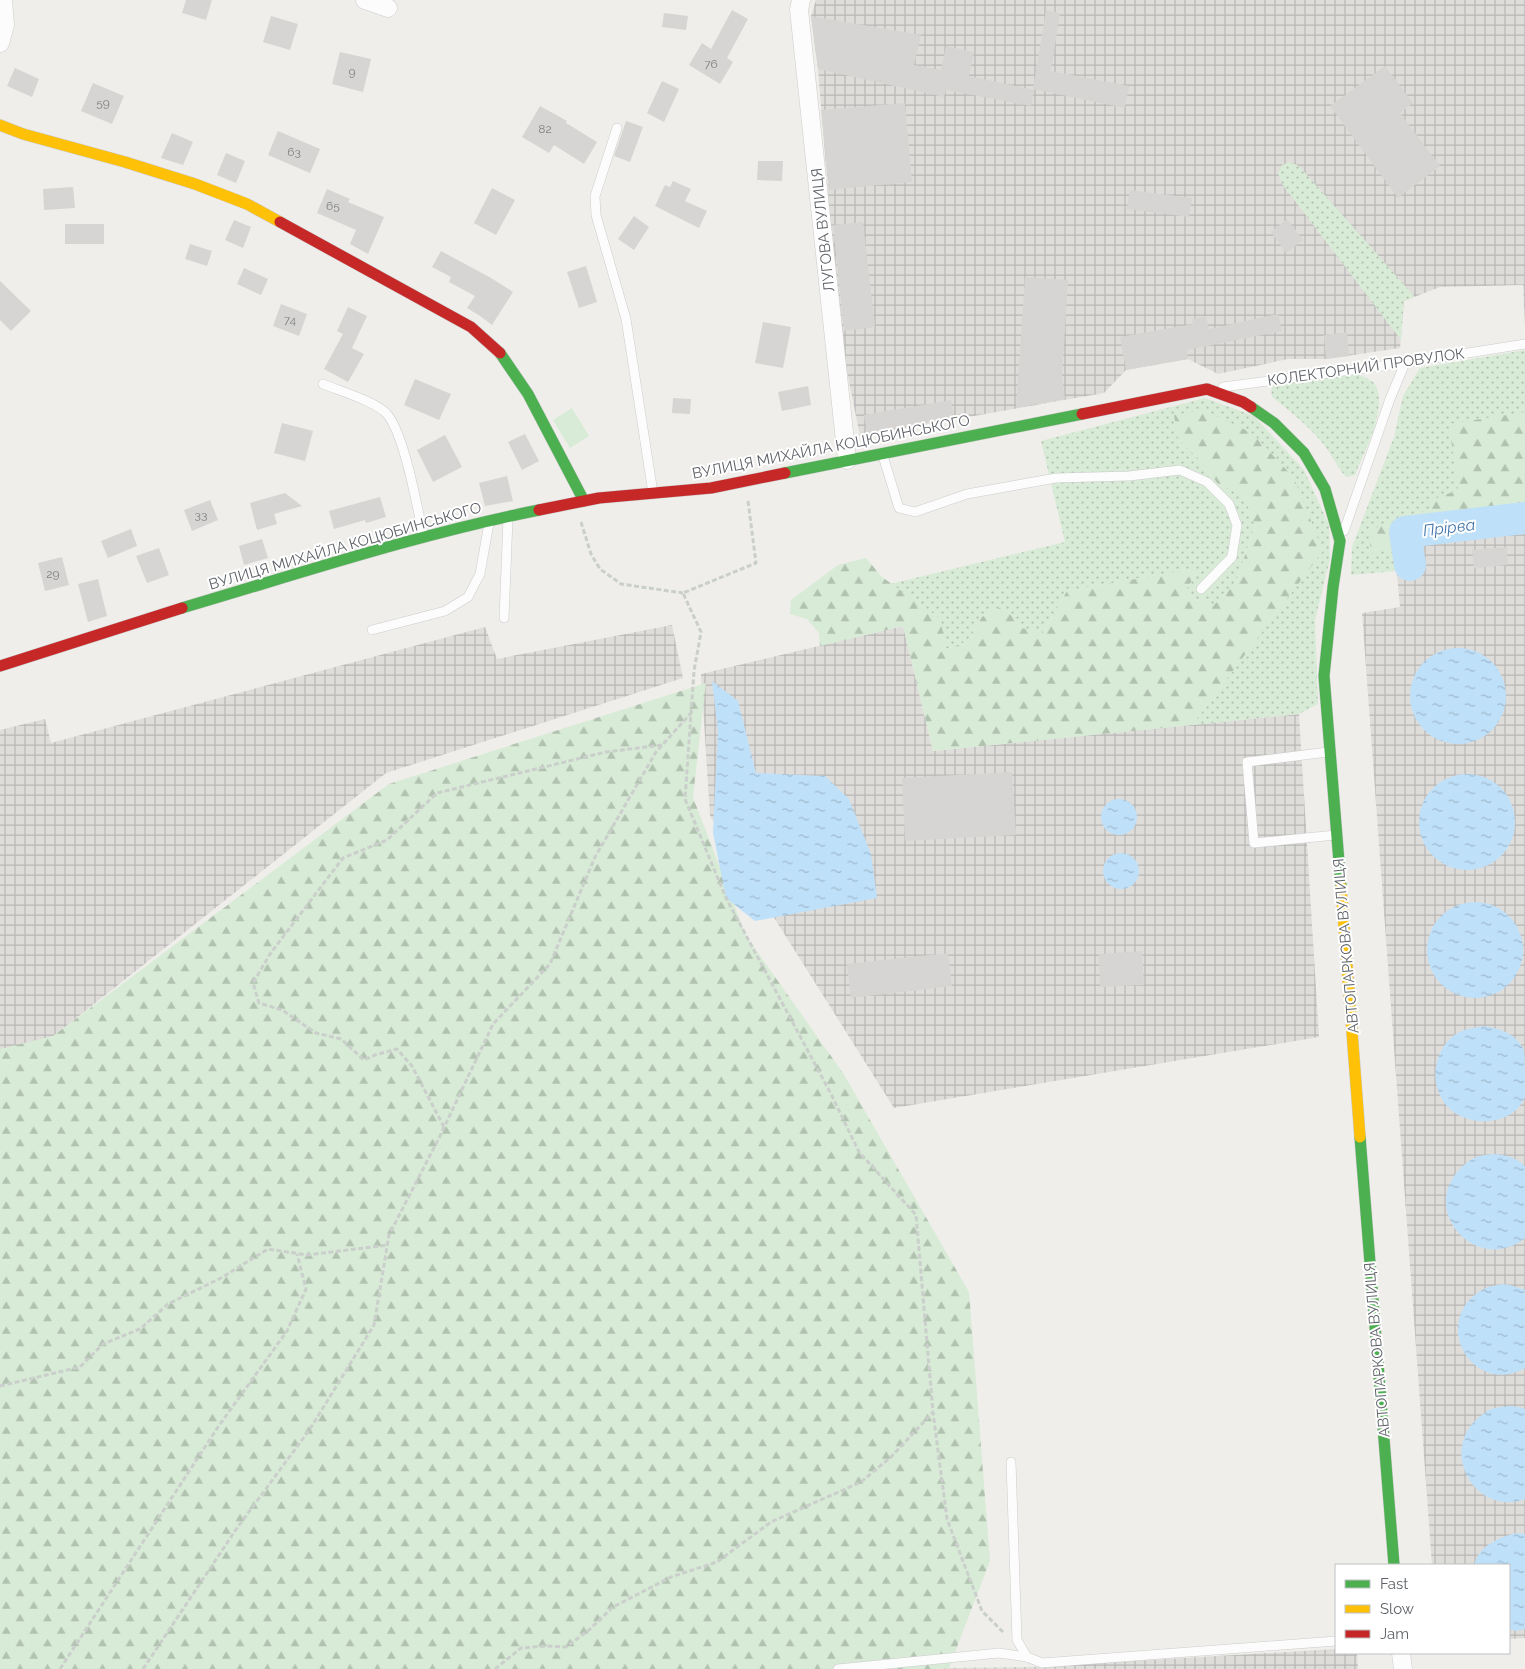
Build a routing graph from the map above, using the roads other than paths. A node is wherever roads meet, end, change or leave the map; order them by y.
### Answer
1 (3, 0) edge
2 (365, 0) edge
3 (801, 0) edge
4 (390, 4) edge
5 (0, 43) edge
6 (0, 125) edge
7 (617, 128) dead end
8 (1525, 344) edge
9 (1405, 363) junction
10 (324, 384) dead end
11 (1207, 389) junction
12 (882, 453) junction
13 (847, 460) junction
14 (653, 493) junction
15 (580, 502) junction
16 (508, 516) junction
17 (489, 520) junction
18 (423, 536) junction
19 (1340, 541) junction
20 (1201, 589) dead end
21 (504, 618) dead end
22 (372, 630) dead end
23 (0, 666) edge
24 (1330, 752) junction
25 (1337, 835) junction
26 (1011, 1462) dead end
27 (1394, 1564) edge
28 (1335, 1642) edge
29 (1401, 1654) edge
30 (1027, 1657) junction
31 (838, 1669) edge
32 (1403, 1669) edge

1 - 5 street
2 - 4 street
3 - 13 street, ЛУГОВА ВУЛИЦЯ
6 - 15 street
7 - 14 lane
8 - 9 lane, КОЛЕКТОРНИЙ ПРОВУЛОК
9 - 11 lane, КОЛЕКТОРНИЙ ПРОВУЛОК
9 - 19 lane
10 - 18 lane
11 - 12 street, ВУЛИЦЯ МИХАЙЛА КОЦЮБИНСЬКОГО
11 - 19 street, АВТОПАРКОВА ВУЛИЦЯ
12 - 13 street, ВУЛИЦЯ МИХАЙЛА КОЦЮБИНСЬКОГО
12 - 20 lane
13 - 14 street, ВУЛИЦЯ МИХАЙЛА КОЦЮБИНСЬКОГО
14 - 15 street, ВУЛИЦЯ МИХАЙЛА КОЦЮБИНСЬКОГО
15 - 16 street, ВУЛИЦЯ МИХАЙЛА КОЦЮБИНСЬКОГО
16 - 17 street, ВУЛИЦЯ МИХАЙЛА КОЦЮБИНСЬКОГО
16 - 21 lane
17 - 18 street, ВУЛИЦЯ МИХАЙЛА КОЦЮБИНСЬКОГО
17 - 22 lane
18 - 23 street, ВУЛИЦЯ МИХАЙЛА КОЦЮБИНСЬКОГО
19 - 24 street, АВТОПАРКОВА ВУЛИЦЯ
24 - 25 street, АВТОПАРКОВА ВУЛИЦЯ
24 - 25 lane
25 - 27 street, АВТОПАРКОВА ВУЛИЦЯ
26 - 30 lane
28 - 30 lane
29 - 32 street
30 - 31 lane

